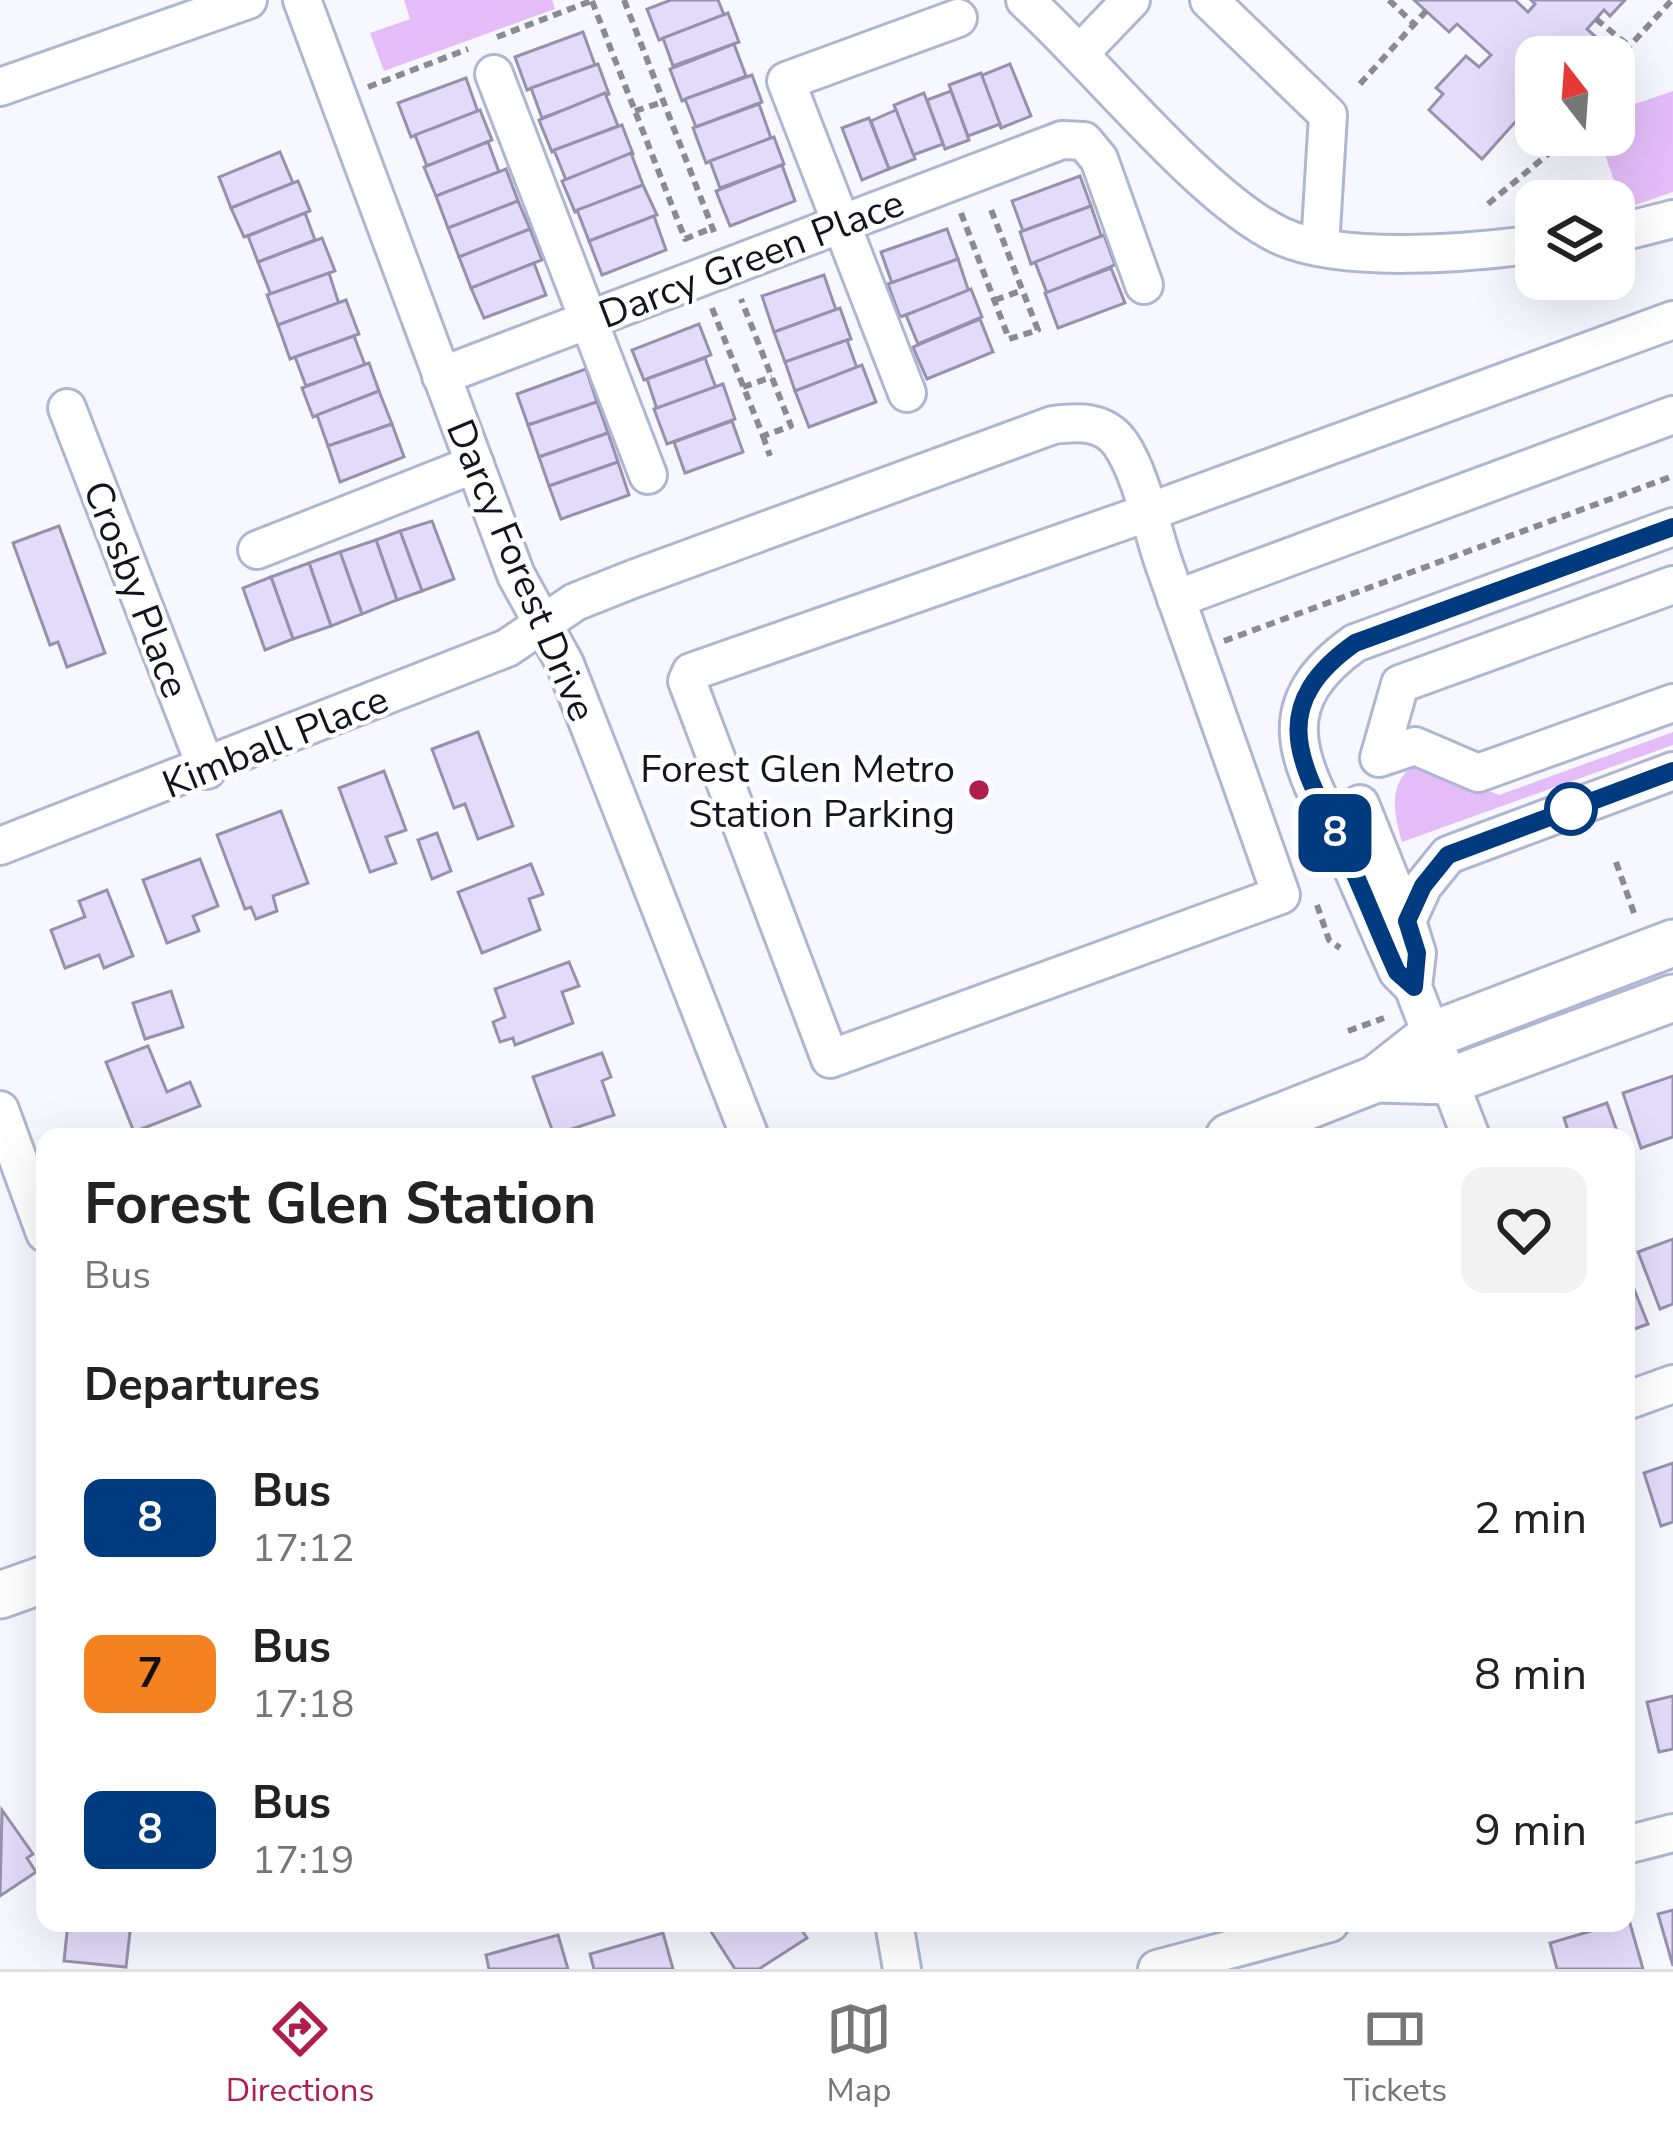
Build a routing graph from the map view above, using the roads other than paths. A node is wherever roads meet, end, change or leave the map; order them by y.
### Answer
1 (248, 0) edge
2 (302, 0) edge
3 (1024, 0) edge
4 (1131, 0) edge
5 (1209, 0) edge
6 (958, 18) dead end
7 (1082, 51) junction
8 (494, 74) dead end
9 (0, 87) edge
10 (1673, 219) edge
11 (840, 224) junction
12 (1635, 228) edge
13 (1515, 246) edge
14 (1321, 247) junction
15 (1144, 285) dead end
16 (592, 318) junction
17 (1673, 320) edge
18 (440, 376) junction
19 (907, 393) dead end
20 (67, 408) dead end
21 (1673, 415) edge
22 (475, 464) junction
23 (648, 475) dead end
24 (1146, 513) junction
25 (1673, 527) edge
26 (257, 550) dead end
27 (1673, 585) edge
28 (1176, 598) junction
29 (543, 623) junction
30 (1673, 703) edge
31 (1379, 758) junction
32 (207, 770) junction
33 (1673, 771) edge
34 (1360, 805) junction
35 (0, 846) edge
36 (1348, 859) junction
37 (1407, 921) junction
38 (1656, 935) edge
39 (1414, 987) junction
40 (1673, 998) edge
41 (1432, 1035) junction
42 (1376, 1079) junction
43 (1449, 1081) junction
44 (0, 1110) edge
45 (746, 1128) edge
46 (1252, 1128) edge
47 (1467, 1128) edge
48 (36, 1208) edge
49 (1673, 1384) edge
50 (1635, 1397) edge
51 (36, 1582) edge
52 (0, 1595) edge
53 (1673, 1833) edge
54 (1635, 1843) edge
55 (896, 1932) edge
56 (1296, 1932) edge
57 (902, 1969) edge
58 (1156, 1969) edge

1 - 9 street
2 - 18 street, Darcy Forest Drive
3 - 7 street
4 - 7 street
5 - 14 street
6 - 11 street
7 - 14 street
8 - 16 street
10 - 12 street
11 - 15 street, Darcy Green Place
11 - 16 street, Darcy Green Place
11 - 19 street
13 - 14 street
16 - 18 street, Darcy Green Place
16 - 23 street
17 - 24 street
18 - 22 street, Darcy Forest Drive
20 - 32 street, Crosby Place
21 - 28 street
22 - 26 street
22 - 29 street, Darcy Forest Drive
24 - 28 street
24 - 28 street
24 - 29 street, Kimball Place
25 - 36 street
27 - 31 street
29 - 32 street, Kimball Place
29 - 45 street, Darcy Forest Drive
30 - 31 street
31 - 34 street
32 - 35 street, Kimball Place
33 - 37 street
34 - 36 street
34 - 37 street
36 - 39 street
37 - 39 street
38 - 41 main road
39 - 41 street
40 - 43 main road
41 - 42 main road
41 - 43 street
42 - 43 main road
42 - 46 main road
43 - 47 street
44 - 48 street
49 - 50 street
51 - 52 main road
53 - 54 street
55 - 57 street
56 - 58 street

